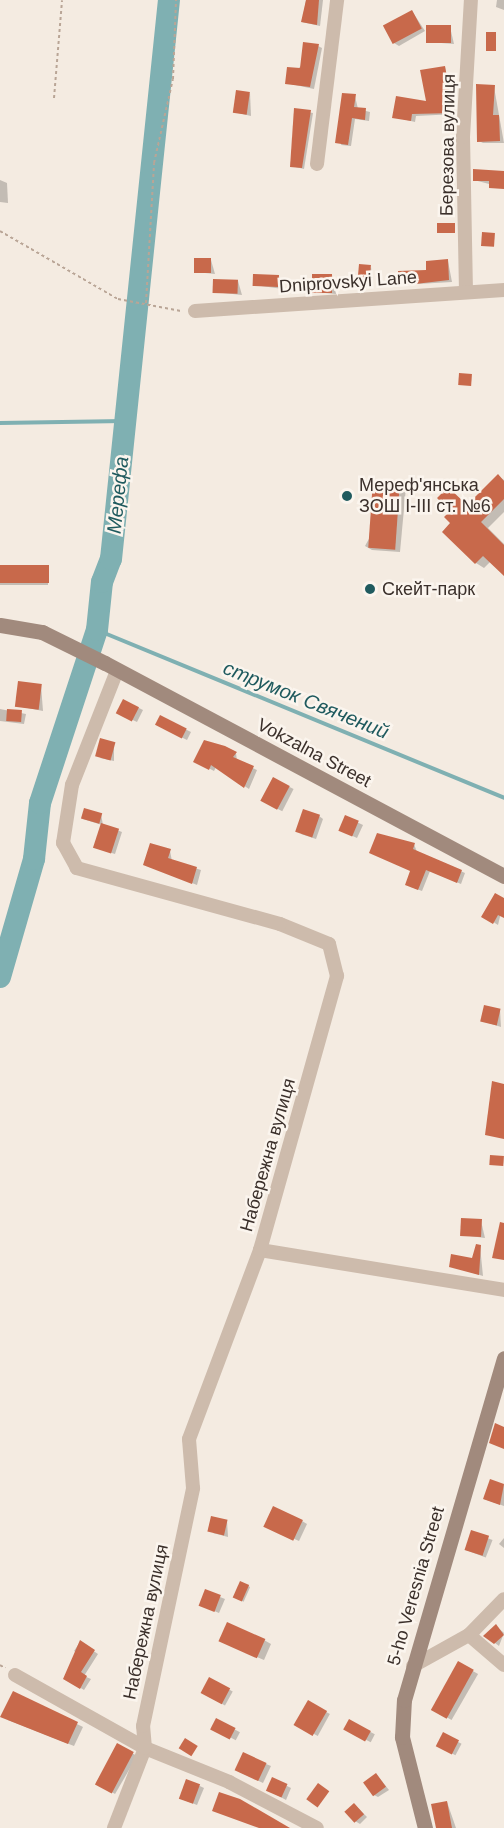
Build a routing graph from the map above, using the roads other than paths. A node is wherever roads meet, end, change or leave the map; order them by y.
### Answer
1 (338, 0) edge
2 (471, 0) edge
3 (317, 164) dead end
4 (504, 290) edge
5 (466, 292) junction
6 (195, 311) road end
7 (0, 625) edge
8 (111, 667) junction
9 (504, 876) edge
10 (260, 1250) junction
11 (504, 1290) edge
12 (504, 1358) edge
13 (504, 1599) edge
14 (469, 1635) junction
15 (504, 1665) edge
16 (413, 1666) junction
17 (15, 1675) dead end
18 (145, 1748) junction
19 (114, 1828) edge
20 (317, 1828) edge
21 (425, 1828) edge

1 - 3 street
2 - 5 street, Березова вулиця
4 - 5 street, Dniprovskyi Lane
5 - 6 street, Dniprovskyi Lane
7 - 8 street, Vokzalna Street
8 - 9 street, Vokzalna Street
8 - 10 street, Набережна вулиця
10 - 11 street
10 - 18 street, Набережна вулиця
12 - 16 street, 5-ho Veresnia Street
13 - 14 street
14 - 15 street
14 - 16 street
16 - 21 street, 5-ho Veresnia Street
17 - 18 street
18 - 19 street, Набережна вулиця
18 - 20 street

